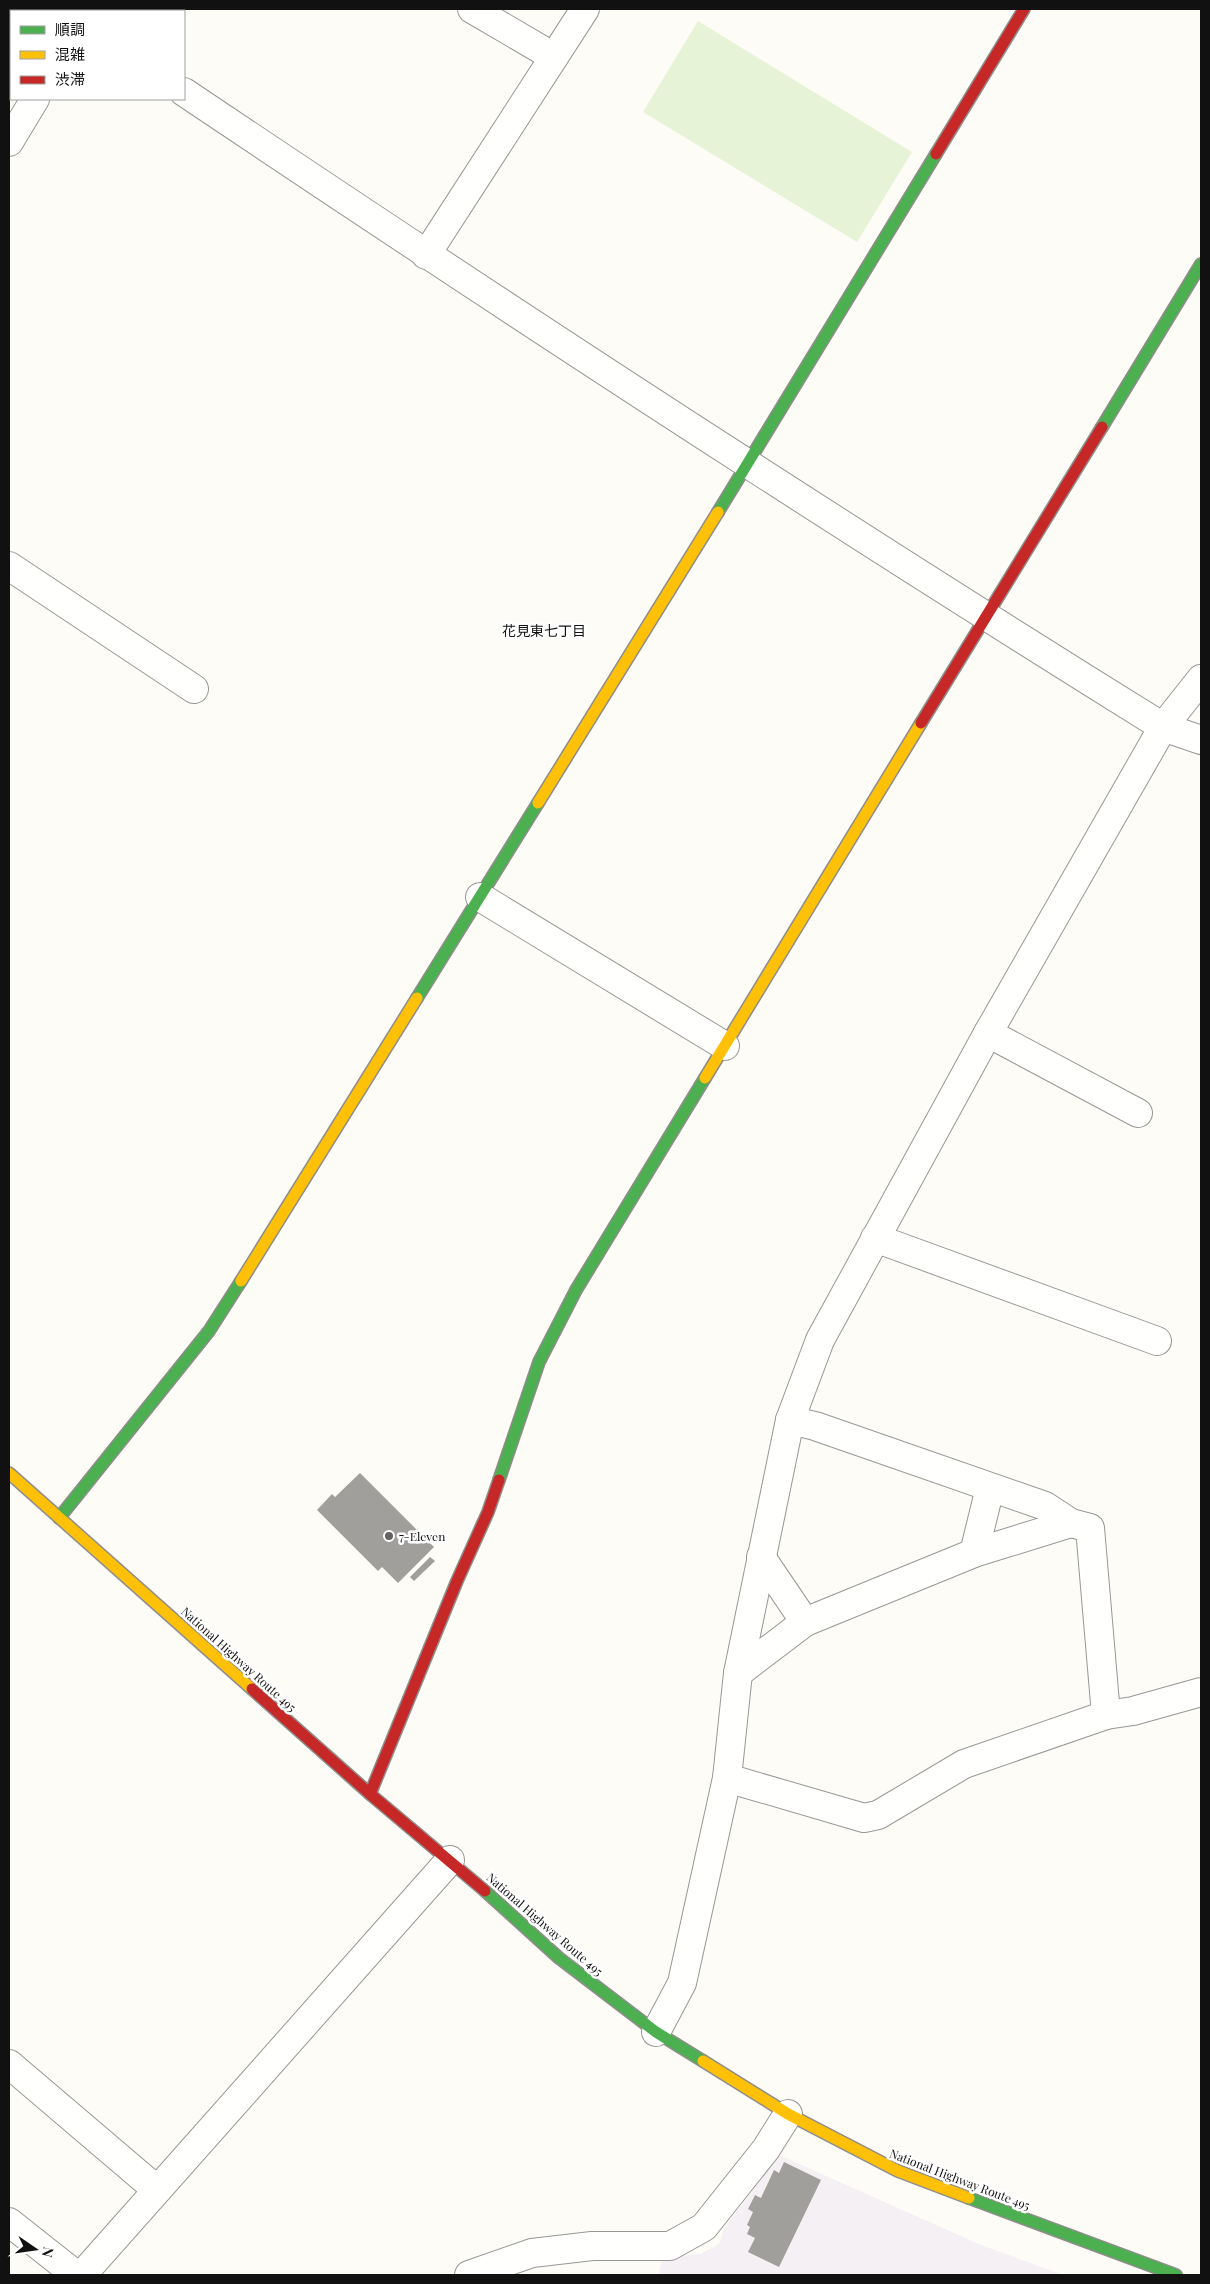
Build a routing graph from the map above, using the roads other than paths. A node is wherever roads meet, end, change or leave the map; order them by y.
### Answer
1 (472, 9) edge
2 (585, 9) edge
3 (1024, 9) edge
4 (554, 57) junction
5 (185, 93) edge
6 (34, 100) edge
7 (9, 142) edge
8 (426, 255) junction
9 (1201, 264) edge
10 (747, 465) junction
11 (9, 566) edge
12 (985, 616) junction
13 (1201, 679) edge
14 (194, 689) dead end
15 (1163, 727) junction
16 (1201, 740) edge
17 (480, 897) junction
18 (988, 1033) junction
19 (725, 1046) junction
20 (1138, 1113) dead end
21 (876, 1238) junction
22 (1157, 1341) dead end
23 (790, 1420) junction
24 (9, 1473) edge
25 (990, 1488) junction
26 (59, 1518) junction
27 (1072, 1523) junction
28 (974, 1554) junction
29 (761, 1557) junction
30 (805, 1622) junction
31 (738, 1673) junction
32 (1201, 1692) edge
33 (1106, 1715) junction
34 (727, 1778) junction
35 (370, 1794) junction
36 (450, 1860) junction
37 (656, 2032) junction
38 (9, 2064) edge
39 (788, 2114) junction
40 (157, 2190) junction
41 (9, 2222) edge
42 (76, 2275) edge
43 (82, 2275) edge
44 (470, 2275) edge
45 (1176, 2275) edge

1 - 4 street
2 - 4 street
3 - 10 main road
4 - 8 street
5 - 8 street
6 - 7 street
8 - 10 street
9 - 12 main road
10 - 12 street
10 - 17 main road
11 - 14 street
12 - 15 street
12 - 19 main road
13 - 15 street
15 - 16 street
15 - 18 street
17 - 19 street
17 - 26 main road
18 - 20 street
18 - 21 street
19 - 35 main road
21 - 22 street
21 - 23 street
23 - 25 street
23 - 29 street
24 - 26 main road, National Highway Route 495
25 - 27 street
25 - 28 street
26 - 35 main road, National Highway Route 495
27 - 28 street
27 - 33 street
28 - 30 street
29 - 30 street
29 - 31 street
30 - 31 street
31 - 34 street
32 - 33 street
33 - 34 street
34 - 37 street
35 - 36 main road, National Highway Route 495
36 - 37 main road, National Highway Route 495
36 - 40 street
37 - 39 main road, National Highway Route 495
38 - 40 street
39 - 44 street
39 - 45 main road, National Highway Route 495
40 - 43 street
41 - 42 street

